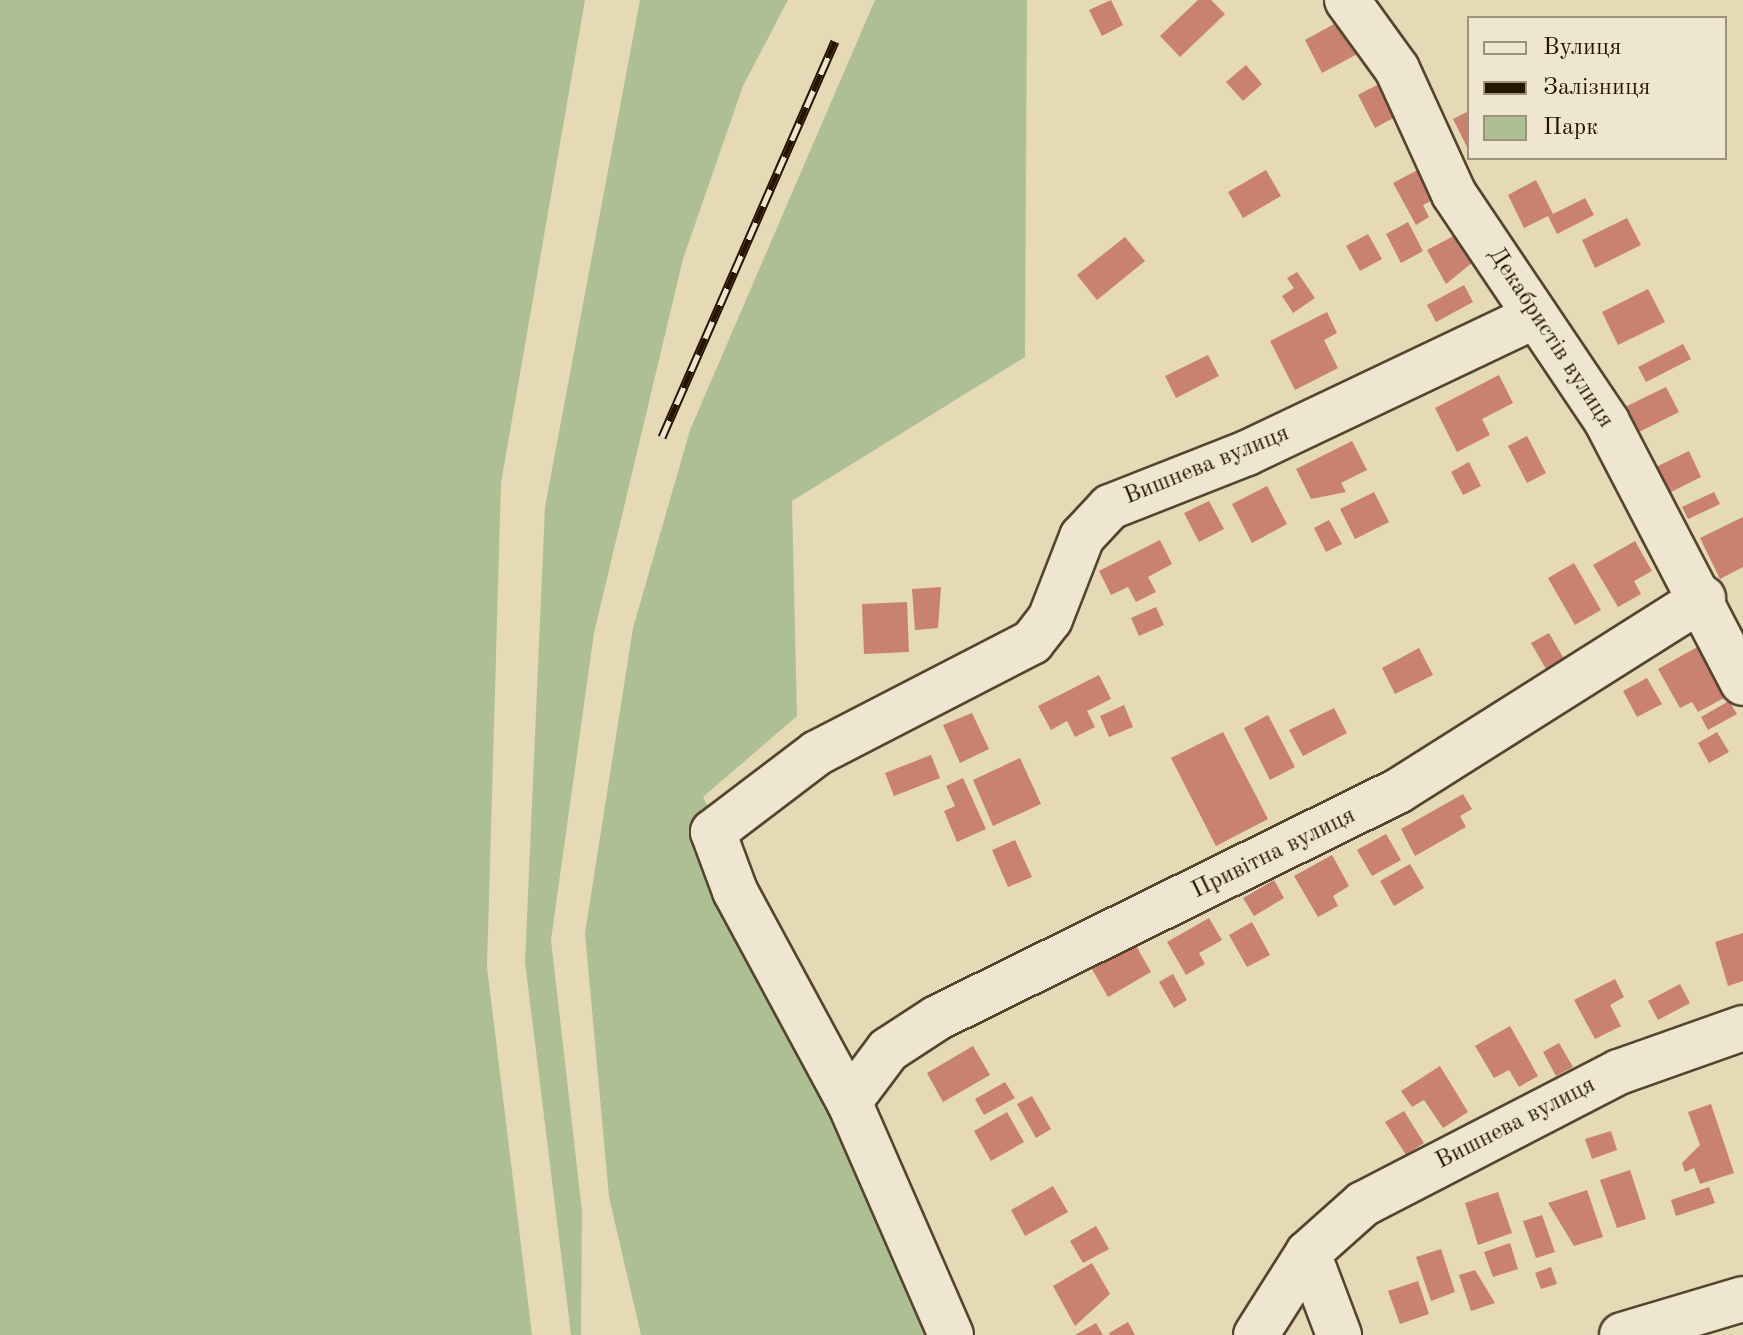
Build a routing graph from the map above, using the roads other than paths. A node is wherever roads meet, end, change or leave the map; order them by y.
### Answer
1 (1347, 0) edge
2 (1535, 316) junction
3 (1703, 598) junction
4 (1743, 683) edge
5 (1743, 1028) edge
6 (849, 1102) junction
7 (1308, 1253) junction
8 (1743, 1299) edge
9 (951, 1335) edge
10 (1256, 1335) edge
11 (1339, 1335) edge
12 (1622, 1335) edge

1 - 2 street, Декабристів вулиця
2 - 3 street, Декабристів вулиця
2 - 6 street, Вишнева вулиця
3 - 4 street, Декабристів вулиця
3 - 6 street, Привітна вулиця
5 - 7 street, Вишнева вулиця
6 - 9 street
7 - 10 street, Вишнева вулиця
7 - 11 street
8 - 12 street

